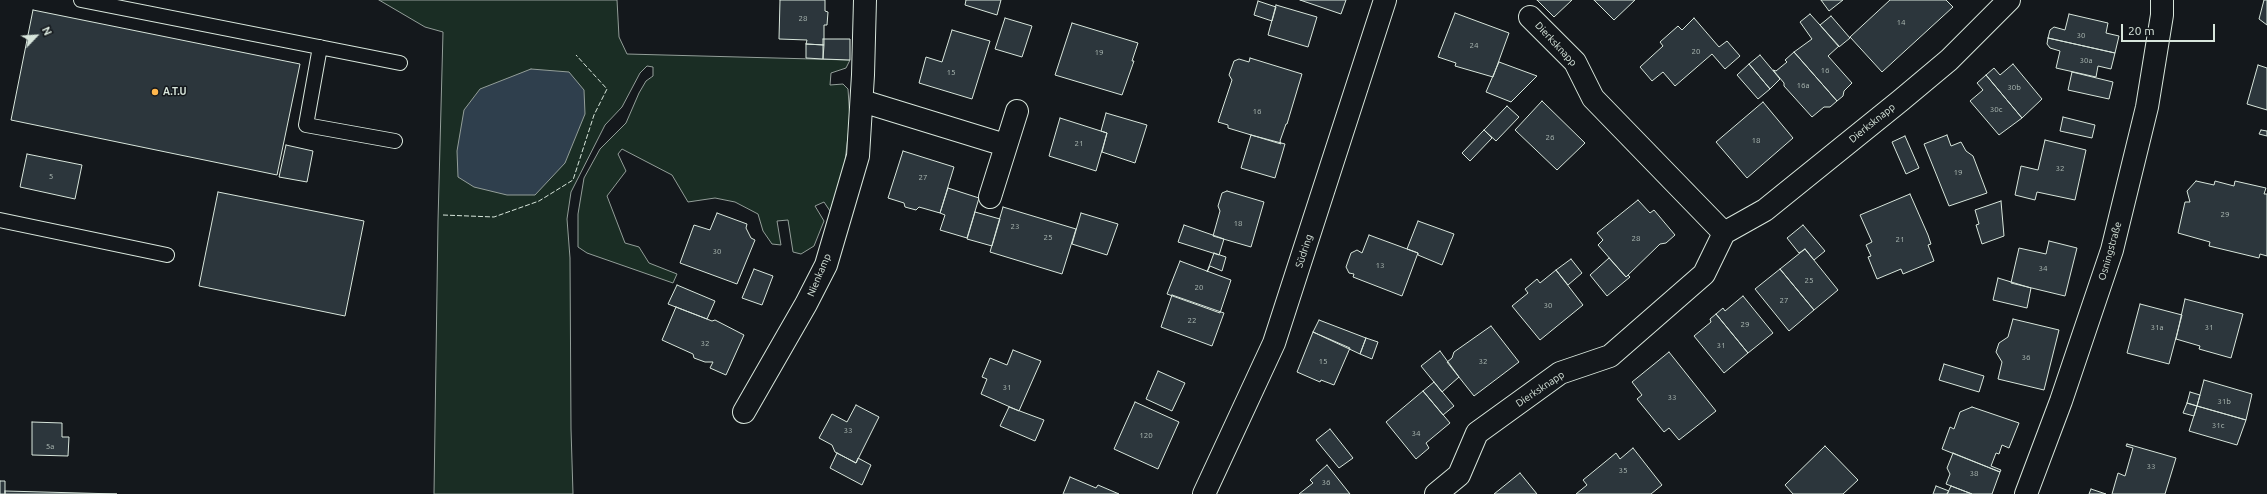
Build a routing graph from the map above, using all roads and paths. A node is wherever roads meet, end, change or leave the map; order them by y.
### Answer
1 (81, 0) edge
2 (865, 0) edge
3 (1385, 0) edge
4 (2009, 0) edge
5 (2162, 0) edge
6 (1530, 17) dead end
7 (320, 47) junction
8 (400, 63) dead end
9 (862, 101) junction
10 (1017, 111) dead end
11 (395, 141) dead end
12 (1005, 145) junction
13 (990, 197) dead end
14 (0, 220) edge
15 (1724, 233) junction
16 (167, 255) dead end
17 (744, 412) dead end
18 (1204, 494) edge
19 (1436, 494) edge
20 (2026, 494) edge

1 - 7 lane
2 - 9 street, Nienkamp
3 - 18 street, Südring
4 - 15 street, Dierksknapp
5 - 20 street, Osningstraße
6 - 15 street, Dierksknapp
7 - 8 lane
7 - 11 lane
9 - 12 street
9 - 17 street, Nienkamp
10 - 12 street
12 - 13 street
14 - 16 lane
15 - 19 street, Dierksknapp

